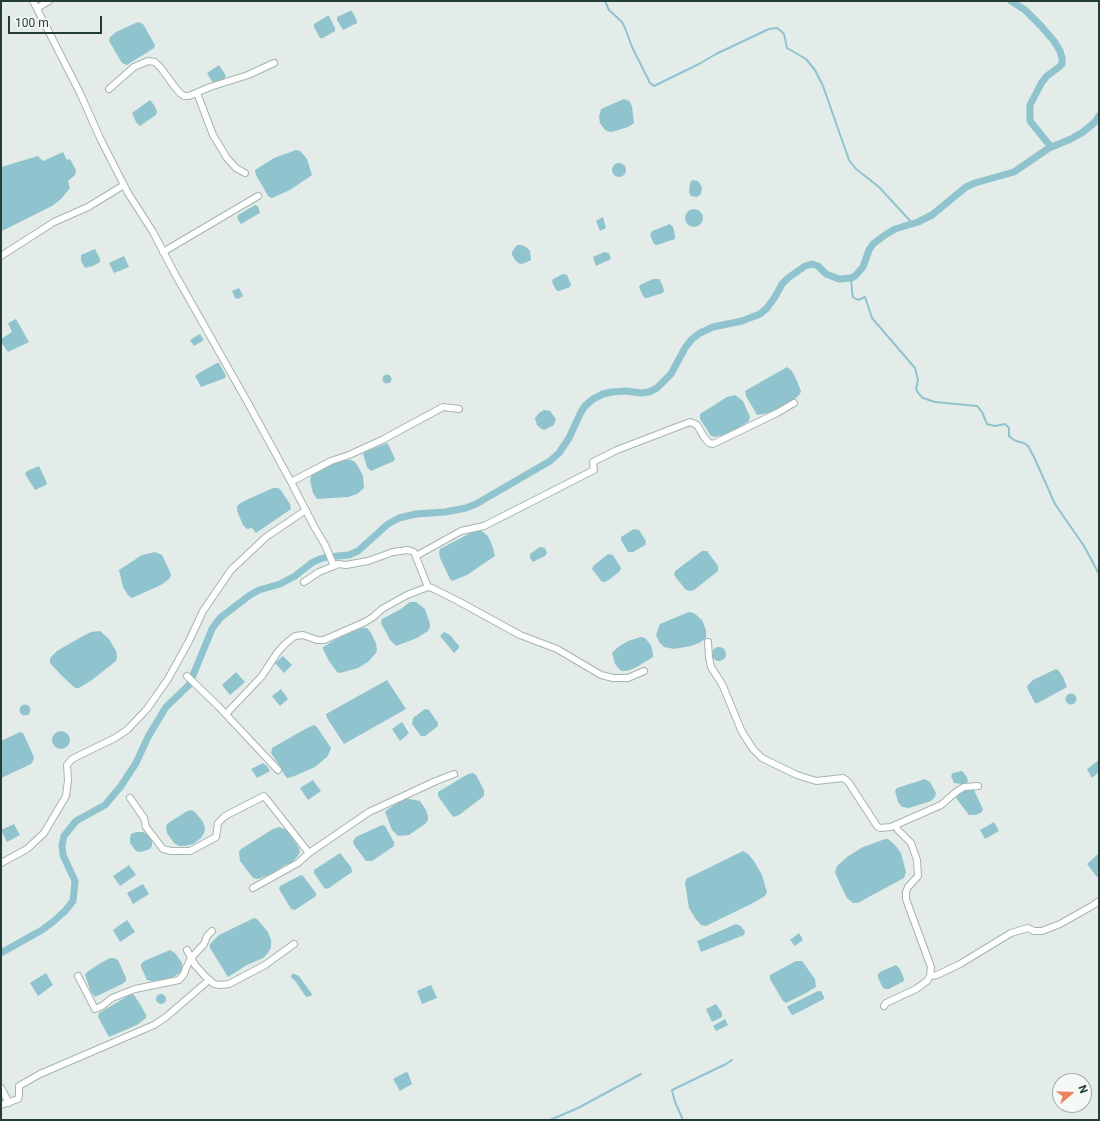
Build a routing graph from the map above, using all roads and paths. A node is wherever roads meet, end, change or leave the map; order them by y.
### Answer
1 (33, 1) edge
2 (49, 1) edge
3 (37, 8) junction
4 (274, 63) dead end
5 (109, 89) dead end
6 (197, 93) junction
7 (245, 173) dead end
8 (124, 186) junction
9 (258, 196) dead end
10 (163, 252) junction
11 (1, 255) edge
12 (794, 403) dead end
13 (459, 408) dead end
14 (291, 482) junction
15 (306, 510) junction
16 (416, 556) junction
17 (334, 566) junction
18 (304, 582) dead end
19 (428, 587) junction
20 (708, 642) dead end
21 (644, 671) dead end
22 (187, 676) dead end
23 (226, 714) junction
24 (278, 770) dead end
25 (454, 774) dead end
26 (978, 786) dead end
27 (130, 798) dead end
28 (895, 825) junction
29 (309, 853) junction
30 (1, 862) edge
31 (254, 888) dead end
32 (1099, 901) edge
33 (212, 931) dead end
34 (294, 944) dead end
35 (187, 950) dead end
36 (191, 958) junction
37 (78, 976) dead end
38 (930, 976) junction
39 (209, 980) junction
40 (884, 1006) dead end
41 (1, 1088) edge
42 (9, 1103) junction
43 (1, 1105) edge

1 - 3 street
2 - 3 street
3 - 8 street
4 - 6 street
5 - 6 street
6 - 7 street
8 - 10 street
8 - 11 street
9 - 10 street
10 - 14 street
12 - 16 street
13 - 14 street
14 - 15 street
15 - 17 street
15 - 30 street
16 - 17 street
16 - 19 street
17 - 18 street
19 - 21 street
19 - 23 street
20 - 28 street
22 - 23 street
23 - 24 street
25 - 29 street
26 - 28 street
27 - 29 street
28 - 38 street
29 - 31 street
32 - 38 street
33 - 36 street
34 - 39 street
35 - 36 street
36 - 37 street
36 - 39 street
38 - 40 street
39 - 42 street
41 - 42 street
42 - 43 street

